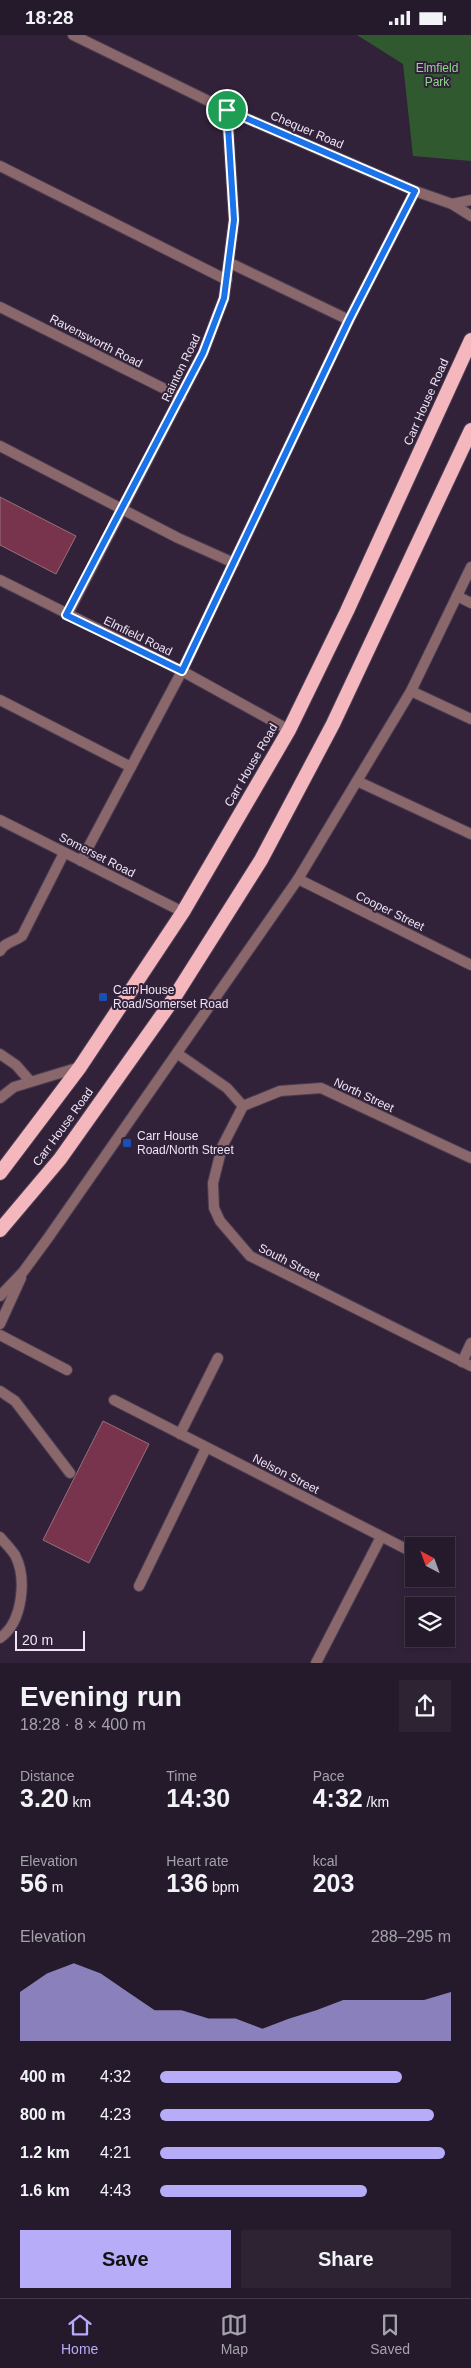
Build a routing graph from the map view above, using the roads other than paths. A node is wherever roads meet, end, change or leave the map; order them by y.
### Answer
1 (73, 35) edge
2 (227, 110) junction
3 (0, 166) edge
4 (415, 191) junction
5 (471, 200) edge
6 (452, 204) junction
7 (471, 216) edge
8 (230, 263) junction
9 (227, 280) junction
10 (0, 307) edge
11 (349, 320) junction
12 (471, 340) edge
13 (181, 397) junction
14 (471, 430) edge
15 (0, 447) edge
16 (122, 509) junction
17 (234, 563) junction
18 (471, 567) edge
19 (0, 580) edge
20 (457, 596) junction
21 (471, 603) edge
22 (66, 615) junction
23 (182, 671) junction
24 (411, 691) junction
25 (0, 700) edge
26 (471, 719) edge
27 (289, 730) junction
28 (131, 767) junction
29 (357, 781) junction
30 (0, 820) edge
31 (471, 834) edge
32 (64, 853) junction
33 (82, 861) junction
34 (298, 879) junction
35 (183, 912) junction
36 (4, 941) edge
37 (0, 951) edge
38 (471, 965) edge
39 (0, 1054) edge
40 (178, 1054) junction
41 (80, 1067) junction
42 (30, 1081) junction
43 (0, 1098) edge
44 (242, 1106) junction
45 (471, 1158) edge
46 (0, 1173) edge
47 (0, 1231) edge
48 (23, 1272) junction
49 (0, 1296) edge
50 (0, 1324) edge
51 (0, 1335) edge
52 (471, 1343) edge
53 (218, 1359) dead end
54 (467, 1364) edge
55 (67, 1369) dead end
56 (0, 1391) edge
57 (114, 1401) dead end
58 (180, 1434) junction
59 (206, 1447) junction
60 (70, 1473) dead end
61 (0, 1537) edge
62 (381, 1537) junction
63 (405, 1549) edge
64 (139, 1586) dead end
65 (0, 1638) edge
66 (316, 1663) edge

1 - 2 street, Chequer Road
2 - 4 street, Chequer Road
2 - 8 street, Rainton Road
3 - 9 street
4 - 6 street, Chequer Road
4 - 11 street
5 - 6 street
6 - 7 street, Chequer Road
8 - 9 street, Rainton Road
8 - 11 street
9 - 13 street, Rainton Road
10 - 13 street, Ravensworth Road
11 - 17 street
12 - 27 highway, Carr House Road
13 - 16 street, Rainton Road
14 - 47 highway, Carr House Road
15 - 16 street
16 - 17 street
16 - 22 street, Rainton Road
17 - 23 street
18 - 20 street
19 - 22 street, Elmfield Road
20 - 21 street
20 - 24 street
22 - 23 street, Elmfield Road
23 - 27 street, Elmfield Road
23 - 28 street
24 - 26 street
24 - 29 street
25 - 28 street
27 - 35 highway, Carr House Road
28 - 33 street
29 - 31 street
29 - 34 street
30 - 32 street, Somerset Road
32 - 33 street, Somerset Road
32 - 36 street
33 - 35 street, Somerset Road
34 - 38 street, Cooper Street
34 - 40 street
35 - 41 highway, Carr House Road
36 - 37 street
39 - 42 street
40 - 44 street
40 - 48 street
41 - 42 street
41 - 46 highway, Carr House Road
42 - 43 street
44 - 45 street, North Street
44 - 54 street, South Street
48 - 49 street
48 - 50 street
51 - 55 street
52 - 54 street, South Street
53 - 58 street
56 - 60 street
57 - 58 street, Nelson Street
58 - 59 street, Nelson Street
59 - 62 street, Nelson Street
59 - 64 street
61 - 65 street
62 - 63 street, Nelson Street
62 - 66 street

